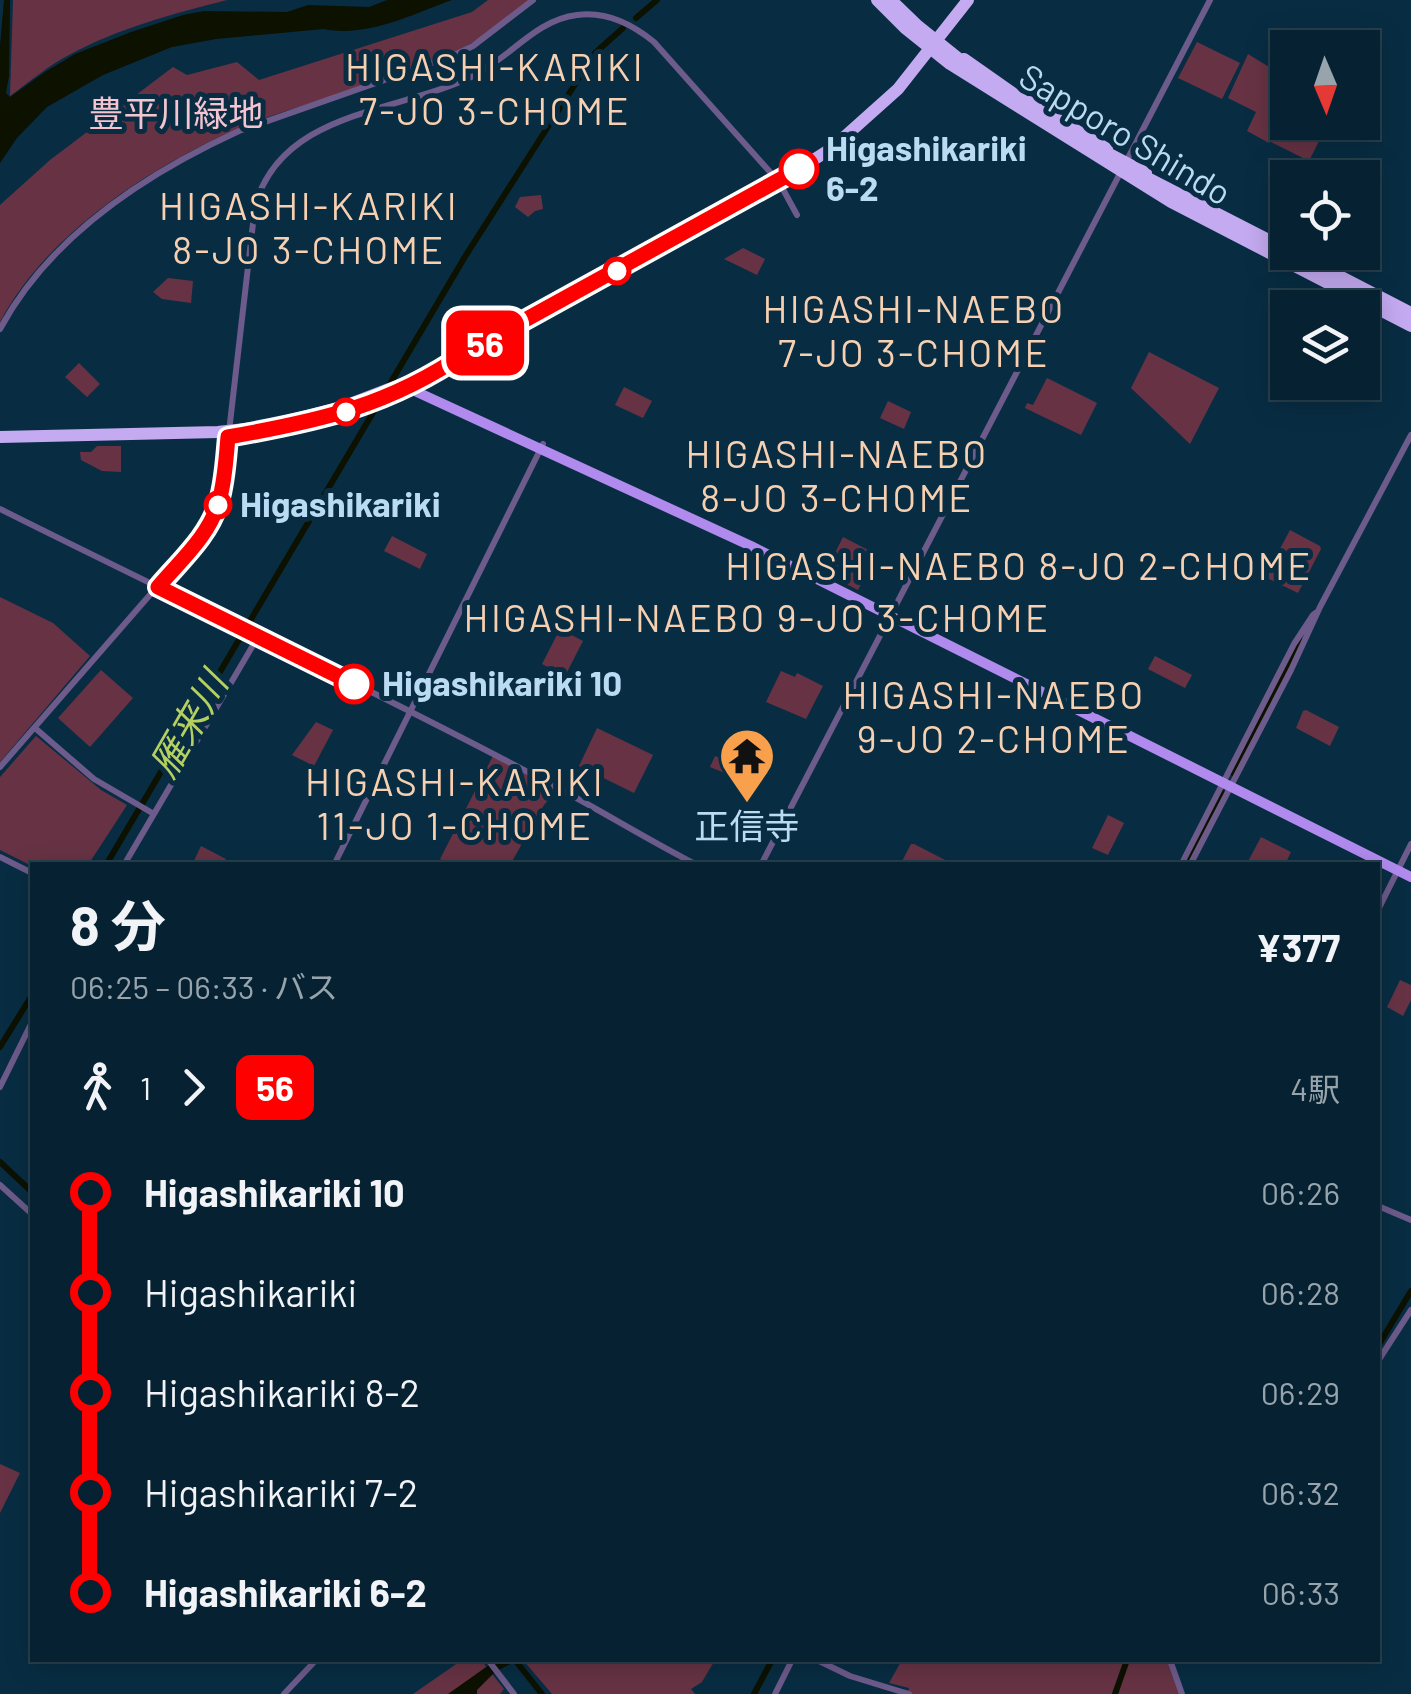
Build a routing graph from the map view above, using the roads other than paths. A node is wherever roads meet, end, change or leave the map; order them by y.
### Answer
1 (533, 0) edge
2 (884, 0) edge
3 (900, 0) edge
4 (968, 0) edge
5 (1210, 0) edge
6 (935, 44) junction
7 (961, 57) junction
8 (980, 84) junction
9 (1124, 168) junction
10 (779, 182) junction
11 (1187, 201) junction
12 (797, 215) dead end
13 (1270, 239) edge
14 (1270, 239) edge
15 (1328, 270) edge
16 (1334, 270) edge
17 (1411, 317) edge
18 (0, 329) edge
19 (398, 388) junction
20 (229, 434) junction
21 (1411, 435) edge
22 (3, 440) edge
23 (542, 446) junction
24 (0, 510) edge
25 (158, 587) junction
26 (892, 613) junction
27 (259, 635) junction
28 (411, 712) junction
29 (35, 728) junction
30 (0, 767) edge
31 (1228, 783) junction
32 (154, 814) junction
33 (1411, 844) edge
34 (0, 857) edge
35 (126, 862) edge
36 (336, 862) edge
37 (692, 862) edge
38 (763, 862) edge
39 (1183, 862) edge
40 (1191, 862) edge
41 (1405, 871) edge
42 (30, 872) edge
43 (1380, 907) edge
44 (30, 1026) edge
45 (0, 1088) edge
46 (0, 1185) edge
47 (1380, 1207) edge
48 (30, 1212) edge
49 (1411, 1220) edge
50 (1411, 1310) edge
51 (1380, 1358) edge
52 (314, 1662) edge
53 (489, 1662) edge
54 (791, 1662) edge
55 (821, 1662) edge
56 (1171, 1662) edge
57 (284, 1694) edge
58 (514, 1694) edge
59 (774, 1694) edge
60 (909, 1694) edge
61 (1182, 1694) edge

1 - 18 street
2 - 6 highway, Sapporo Shindo
2 - 11 highway
3 - 6 highway, Sapporo Shindo
4 - 6 highway
5 - 9 street
6 - 7 highway, Sapporo Shindo
6 - 8 highway, Sapporo Shindo
6 - 10 highway
7 - 9 highway, Sapporo Shindo
7 - 11 highway
8 - 9 highway, Sapporo Shindo
8 - 11 highway
9 - 14 highway, Sapporo Shindo
9 - 17 highway, Sapporo Shindo
9 - 26 street
10 - 12 street
10 - 19 highway
10 - 20 street
11 - 13 highway
11 - 17 highway
15 - 17 highway
16 - 17 highway
19 - 20 highway
19 - 23 main road
20 - 22 highway
20 - 25 street
21 - 31 street
23 - 26 main road
23 - 28 street
24 - 25 street
25 - 27 street
25 - 29 street
26 - 31 main road
26 - 38 street
27 - 28 street
27 - 32 street
28 - 36 street
28 - 37 street
29 - 30 street
29 - 32 street
31 - 39 street
31 - 40 street
31 - 41 main road
32 - 35 street
33 - 41 street
34 - 42 street
41 - 43 street
44 - 45 street
46 - 48 street
47 - 49 street
50 - 51 street
52 - 57 street
53 - 58 street
54 - 59 street
55 - 60 street
56 - 61 street

